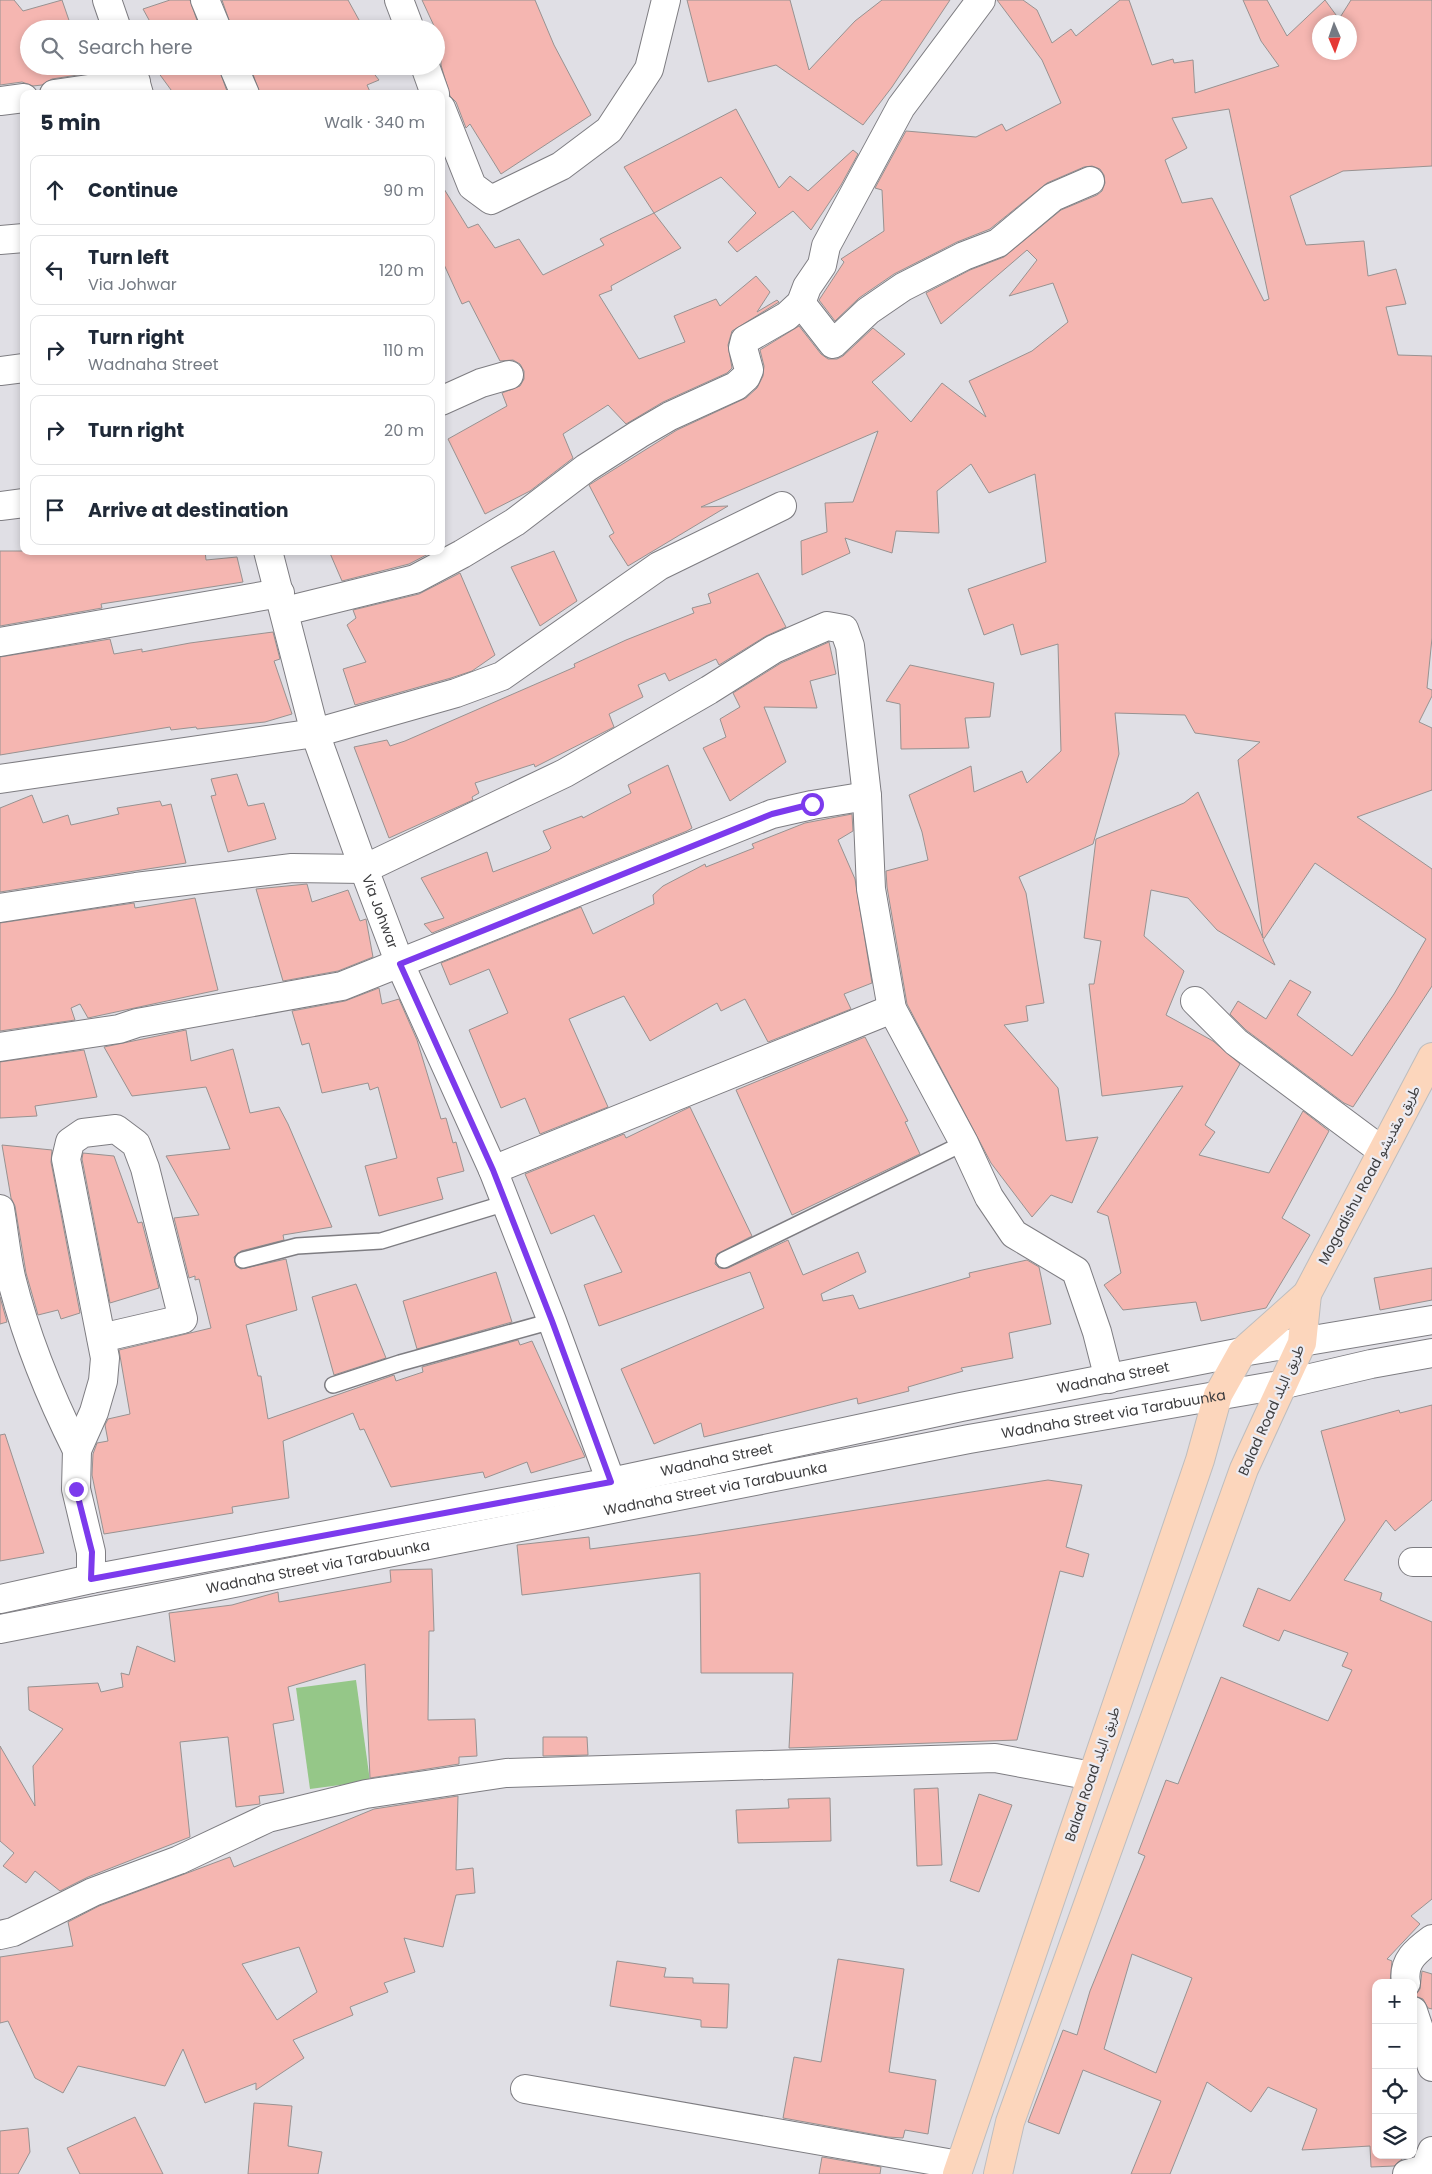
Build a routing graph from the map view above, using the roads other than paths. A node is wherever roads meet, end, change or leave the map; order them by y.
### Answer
1 (107, 0) edge
2 (205, 0) edge
3 (399, 0) edge
4 (666, 0) edge
5 (981, 0) edge
6 (115, 20) edge
7 (213, 20) edge
8 (407, 20) edge
9 (237, 75) edge
10 (429, 75) edge
11 (135, 81) edge
12 (79, 90) edge
13 (243, 90) edge
14 (434, 90) edge
15 (20, 98) edge
16 (0, 101) edge
17 (445, 118) edge
18 (1090, 181) dead end
19 (20, 238) edge
20 (0, 240) edge
21 (802, 303) junction
22 (20, 368) edge
23 (0, 371) edge
24 (509, 375) dead end
25 (445, 399) edge
26 (20, 504) edge
27 (0, 506) edge
28 (782, 506) dead end
29 (269, 555) edge
30 (282, 602) junction
31 (0, 642) edge
32 (315, 733) junction
33 (0, 779) edge
34 (867, 796) junction
35 (364, 869) junction
36 (0, 908) edge
37 (400, 964) junction
38 (1195, 1001) dead end
39 (892, 1009) junction
40 (0, 1048) edge
41 (1432, 1057) edge
42 (964, 1143) junction
43 (1381, 1150) junction
44 (493, 1170) junction
45 (506, 1204) junction
46 (0, 1209) edge
47 (243, 1260) dead end
48 (724, 1260) dead end
49 (1307, 1294) junction
50 (1432, 1320) edge
51 (552, 1321) junction
52 (101, 1338) junction
53 (1302, 1343) junction
54 (1242, 1352) junction
55 (1432, 1353) edge
56 (1109, 1379) junction
57 (333, 1384) dead end
58 (1285, 1384) junction
59 (1218, 1395) junction
60 (960, 1407) junction
61 (969, 1439) junction
62 (77, 1450) junction
63 (611, 1482) junction
64 (91, 1579) junction
65 (13, 1596) edge
66 (30, 1623) junction
67 (0, 1629) edge
68 (1092, 1776) junction
69 (0, 1935) edge
70 (1432, 1938) edge
71 (1405, 1979) edge
72 (1417, 2024) edge
73 (1432, 2067) edge
74 (525, 2089) dead end
75 (1432, 2150) edge
76 (958, 2170) edge
77 (998, 2174) edge
78 (1407, 2174) edge

1 - 6 street
2 - 7 street
3 - 8 street
4 - 17 street
5 - 21 street
9 - 13 street
10 - 14 street
11 - 12 street
15 - 16 street
18 - 21 street
19 - 20 street
21 - 30 street
22 - 23 street
24 - 25 street
26 - 27 street
28 - 32 street
29 - 30 street, Via Johwar
30 - 31 street
30 - 32 street, Via Johwar
32 - 33 street
32 - 35 street, Via Johwar
34 - 35 street
34 - 37 street
34 - 39 street
35 - 36 street
35 - 37 street, Via Johwar
37 - 40 street
37 - 44 street, Via Johwar
38 - 43 street
39 - 42 street
39 - 44 street
41 - 43 highway, Mogadishu Road طريق مقديشو
42 - 48 lane
42 - 56 street
43 - 49 highway, Mogadishu Road طريق مقديشو
44 - 45 street, Via Johwar
45 - 47 lane
45 - 51 street, Via Johwar
46 - 62 street
49 - 53 highway, Balad Road طريق البلد
49 - 54 highway, Balad Road طريق البلد
50 - 53 street, Wadnaha Street
51 - 57 lane
51 - 63 street, Via Johwar
52 - 52 street
52 - 62 street
53 - 54 street, Wadnaha Street
53 - 58 highway, Balad Road طريق البلد
54 - 56 street, Wadnaha Street
54 - 59 highway, Balad Road طريق البلد
55 - 58 street, Wadnaha Street via Tarabuunka
56 - 60 street, Wadnaha Street
58 - 59 street, Wadnaha Street via Tarabuunka
58 - 77 highway, Balad Road طريق البلد
59 - 61 street, Wadnaha Street via Tarabuunka
59 - 68 highway, Balad Road طريق البلد
60 - 61 street
60 - 63 street, Wadnaha Street
61 - 66 street, Wadnaha Street via Tarabuunka
62 - 64 street
63 - 64 street, Wadnaha Street
64 - 65 street, Wadnaha Street
65 - 66 street
66 - 67 street, Wadnaha Street via Tarabuunka
68 - 69 street
68 - 76 highway, Balad Road طريق البلد
70 - 71 street
72 - 73 street
74 - 76 street
75 - 78 street

